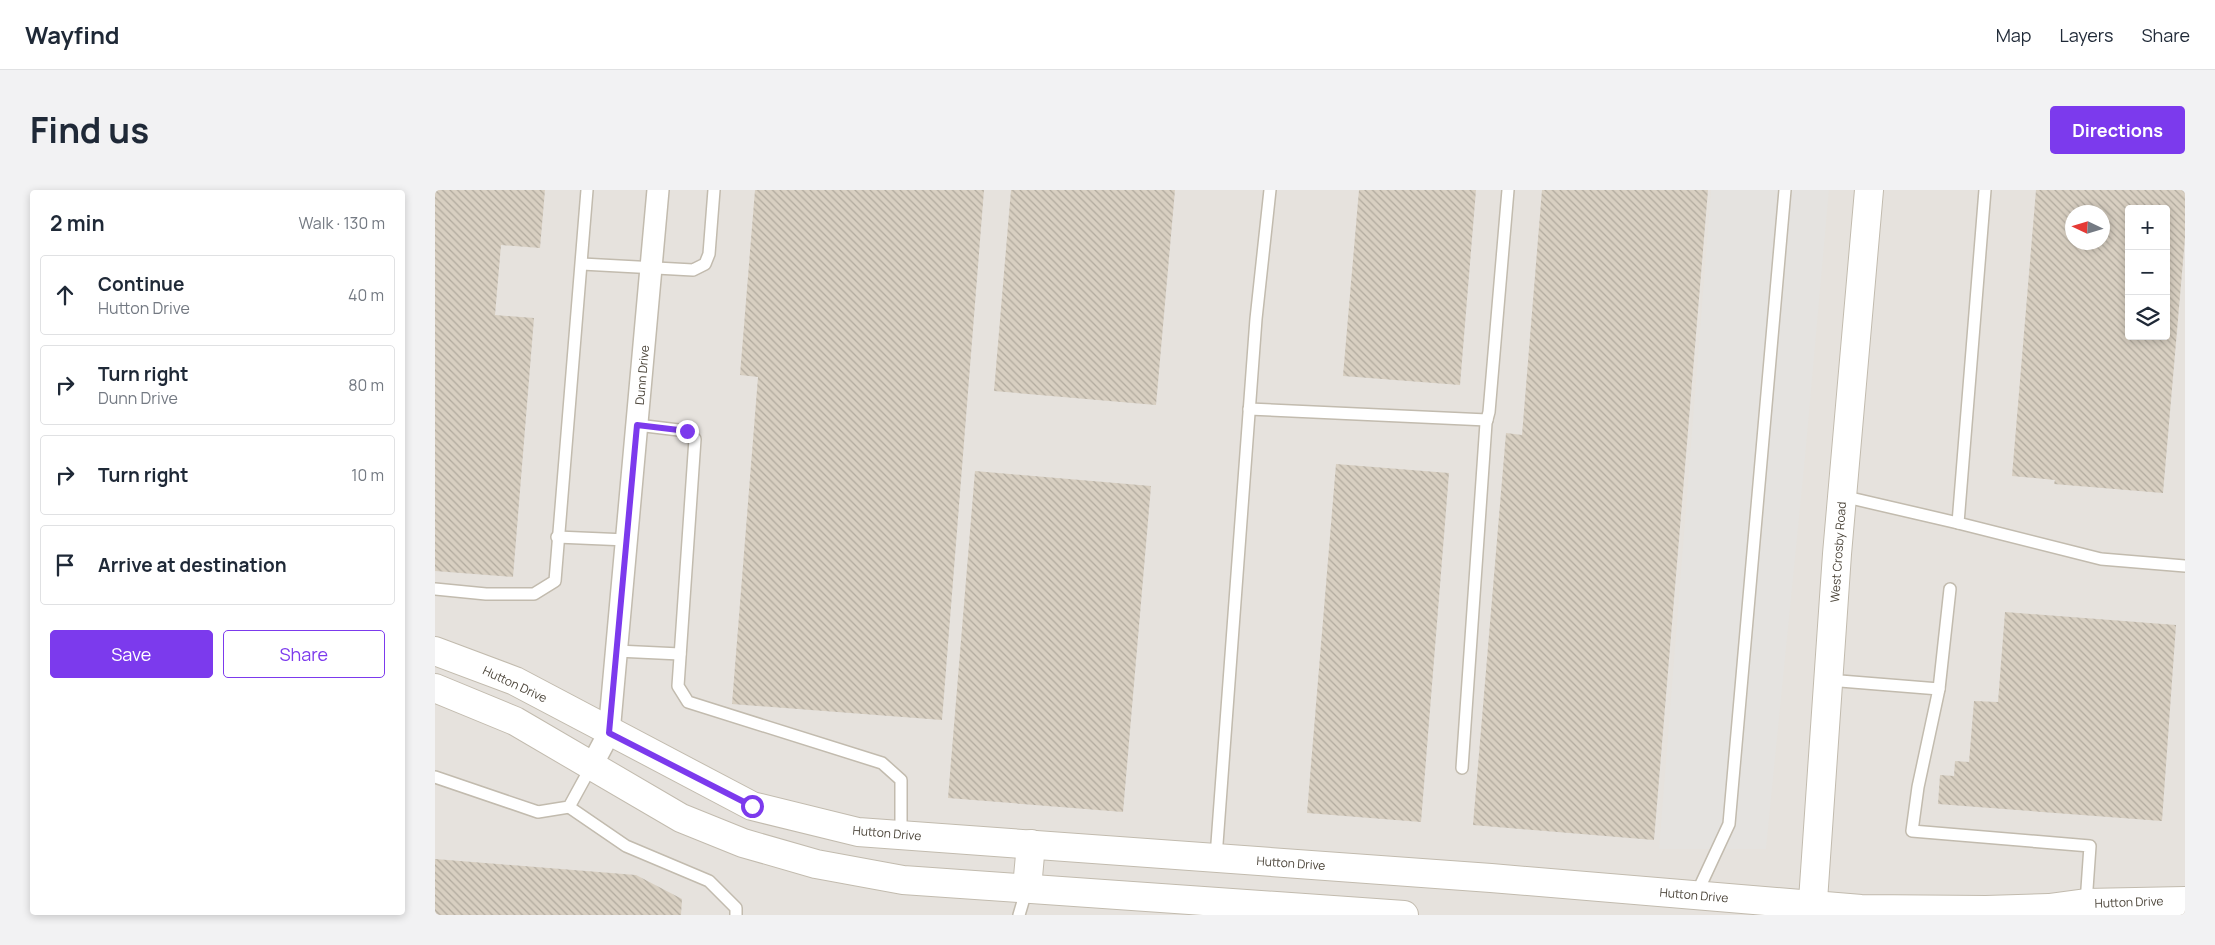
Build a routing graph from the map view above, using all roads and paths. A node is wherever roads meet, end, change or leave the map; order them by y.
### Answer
1 (587, 190) edge
2 (658, 190) edge
3 (714, 190) edge
4 (1270, 190) edge
5 (1508, 190) edge
6 (1785, 190) edge
7 (1869, 190) edge
8 (1985, 190) edge
9 (581, 264) junction
10 (651, 267) junction
11 (1249, 408) junction
12 (1487, 420) junction
13 (637, 425) junction
14 (1842, 496) junction
15 (1958, 523) junction
16 (557, 537) junction
17 (627, 540) junction
18 (2185, 566) edge
19 (1950, 589) dead end
20 (435, 590) edge
21 (435, 651) edge
22 (617, 651) junction
23 (680, 654) junction
24 (1829, 680) junction
25 (435, 688) edge
26 (1939, 689) junction
27 (609, 733) junction
28 (592, 766) junction
29 (1462, 768) dead end
30 (435, 777) edge
31 (569, 807) junction
32 (901, 834) junction
33 (1031, 844) junction
34 (1216, 857) junction
35 (1392, 870) junction
36 (1027, 888) junction
37 (1696, 895) junction
38 (2185, 900) edge
39 (2086, 903) junction
40 (1812, 910) edge
41 (736, 915) edge
42 (1019, 915) edge
43 (1395, 915) edge

1 - 9 lane
2 - 10 street, Dunn Drive
3 - 10 lane
4 - 11 lane
5 - 12 lane
6 - 37 lane
7 - 14 street, West Crosby Road
8 - 15 lane
9 - 10 lane
9 - 16 lane
10 - 13 street, Dunn Drive
11 - 12 lane
11 - 34 lane
12 - 29 lane
13 - 17 street, Dunn Drive
13 - 23 lane
14 - 15 lane
14 - 24 street, West Crosby Road
15 - 18 lane
16 - 17 lane
16 - 20 lane
17 - 22 street, Dunn Drive
19 - 26 lane
21 - 27 street, Hutton Drive
22 - 23 lane
22 - 27 street, Dunn Drive
23 - 32 lane
24 - 26 lane
24 - 40 street, West Crosby Road
25 - 28 street
26 - 39 lane
27 - 28 street, Dunn Drive
27 - 32 street, Hutton Drive
28 - 31 lane
28 - 36 street
30 - 31 lane
31 - 41 lane
32 - 33 street, Hutton Drive
33 - 34 street, Hutton Drive
33 - 36 street
34 - 35 street, Hutton Drive
35 - 37 street, Hutton Drive
35 - 43 street
36 - 42 lane
36 - 43 street
37 - 40 street, Hutton Drive
38 - 39 street, Hutton Drive
39 - 40 street, Hutton Drive

